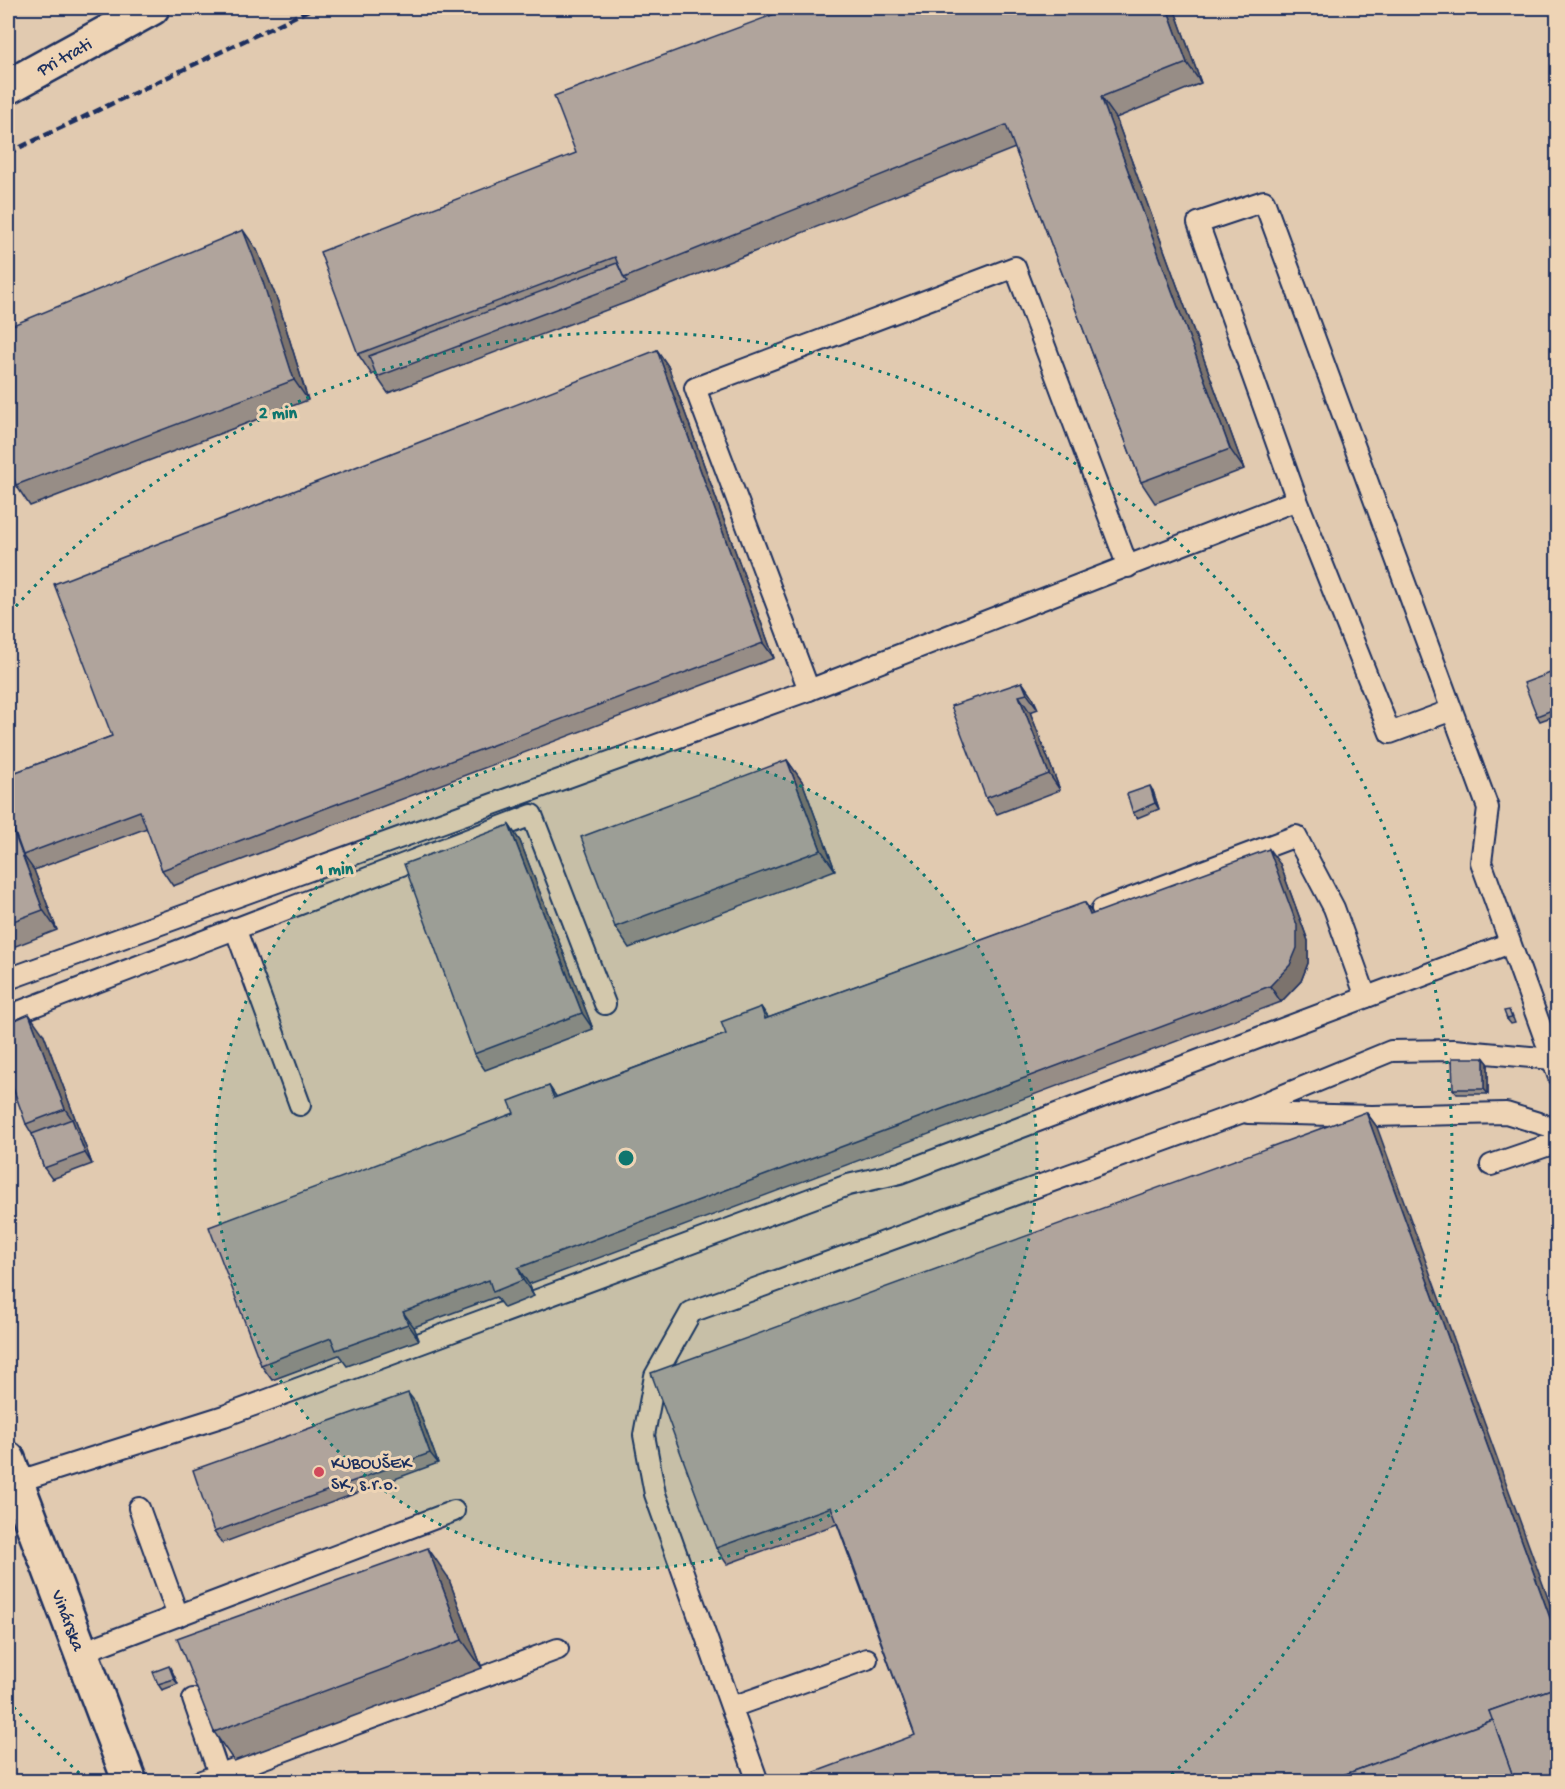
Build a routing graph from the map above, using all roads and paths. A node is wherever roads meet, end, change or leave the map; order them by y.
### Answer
1 (152, 8) edge
2 (8, 87) edge
3 (1297, 501) junction
4 (1128, 567) junction
5 (808, 690) junction
6 (1452, 710) junction
7 (1102, 909) edge
8 (235, 928) junction
9 (1510, 943) junction
10 (8, 979) edge
11 (1366, 997) junction
12 (604, 1004) dead end
13 (8, 1016) edge
14 (1555, 1067) edge
15 (300, 1105) dead end
16 (1240, 1113) junction
17 (1557, 1129) edge
18 (1557, 1142) edge
19 (1491, 1165) dead end
20 (12, 1470) edge
21 (138, 1508) dead end
22 (454, 1511) dead end
23 (178, 1616) junction
24 (558, 1649) dead end
25 (82, 1652) junction
26 (867, 1659) dead end
27 (193, 1699) edge
28 (732, 1707) junction
29 (219, 1774) junction
30 (130, 1782) edge
31 (199, 1782) edge
32 (758, 1782) edge

1 - 2 street, Pri trati
3 - 4 lane
3 - 6 lane
3 - 6 lane
4 - 5 lane
4 - 5 lane
5 - 10 lane
6 - 9 lane
7 - 11 lane
8 - 12 lane
8 - 13 lane
8 - 15 lane
9 - 11 lane
9 - 14 lane
11 - 20 lane
14 - 16 lane
16 - 17 lane
16 - 28 lane
18 - 19 lane
20 - 25 street, Vinárska
21 - 23 lane
22 - 23 lane
23 - 25 lane
24 - 29 lane
25 - 30 street, Vinárska
26 - 28 lane
27 - 29 lane
28 - 32 lane
29 - 31 lane

